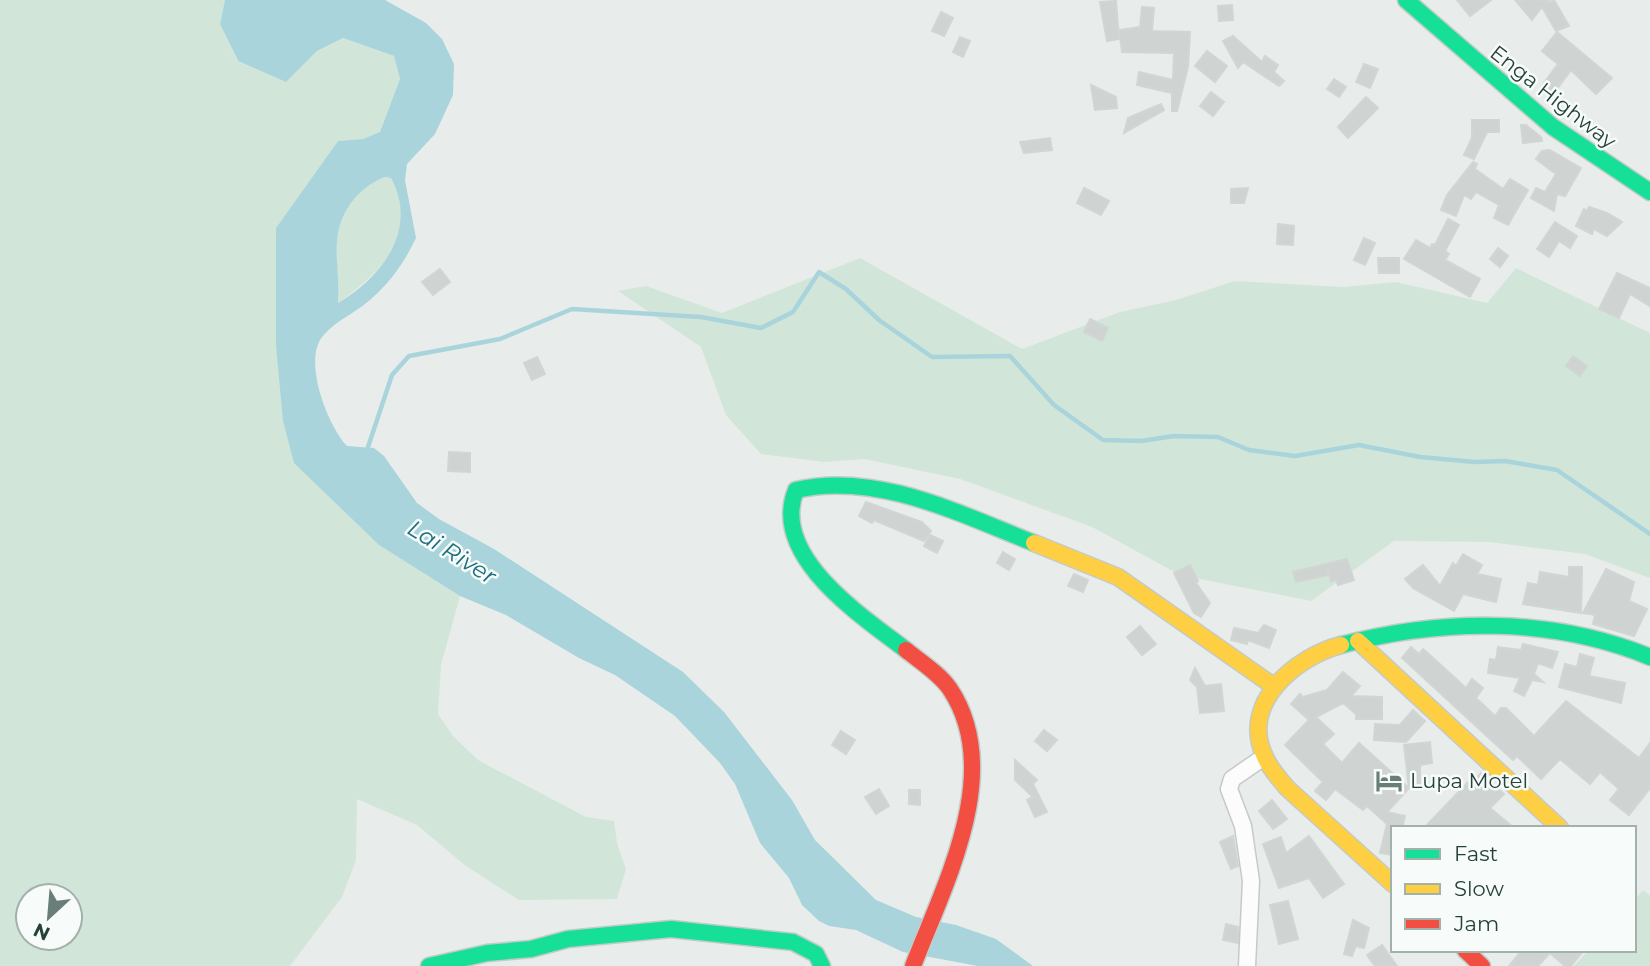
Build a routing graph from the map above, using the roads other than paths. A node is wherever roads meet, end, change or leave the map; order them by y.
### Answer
1 (1406, 0) edge
2 (1650, 192) edge
3 (1358, 641) junction
4 (1650, 657) edge
5 (1272, 685) junction
6 (1264, 757) junction
7 (1558, 826) edge
8 (1391, 882) edge
9 (1467, 952) edge
10 (914, 964) edge
11 (429, 966) edge
12 (822, 966) edge
13 (1247, 966) edge
14 (1482, 966) edge

1 - 2 street, Enga Highway
3 - 4 street
3 - 5 street
3 - 7 street
5 - 6 street
5 - 10 street
6 - 8 street
6 - 13 street
9 - 14 street
11 - 12 street

